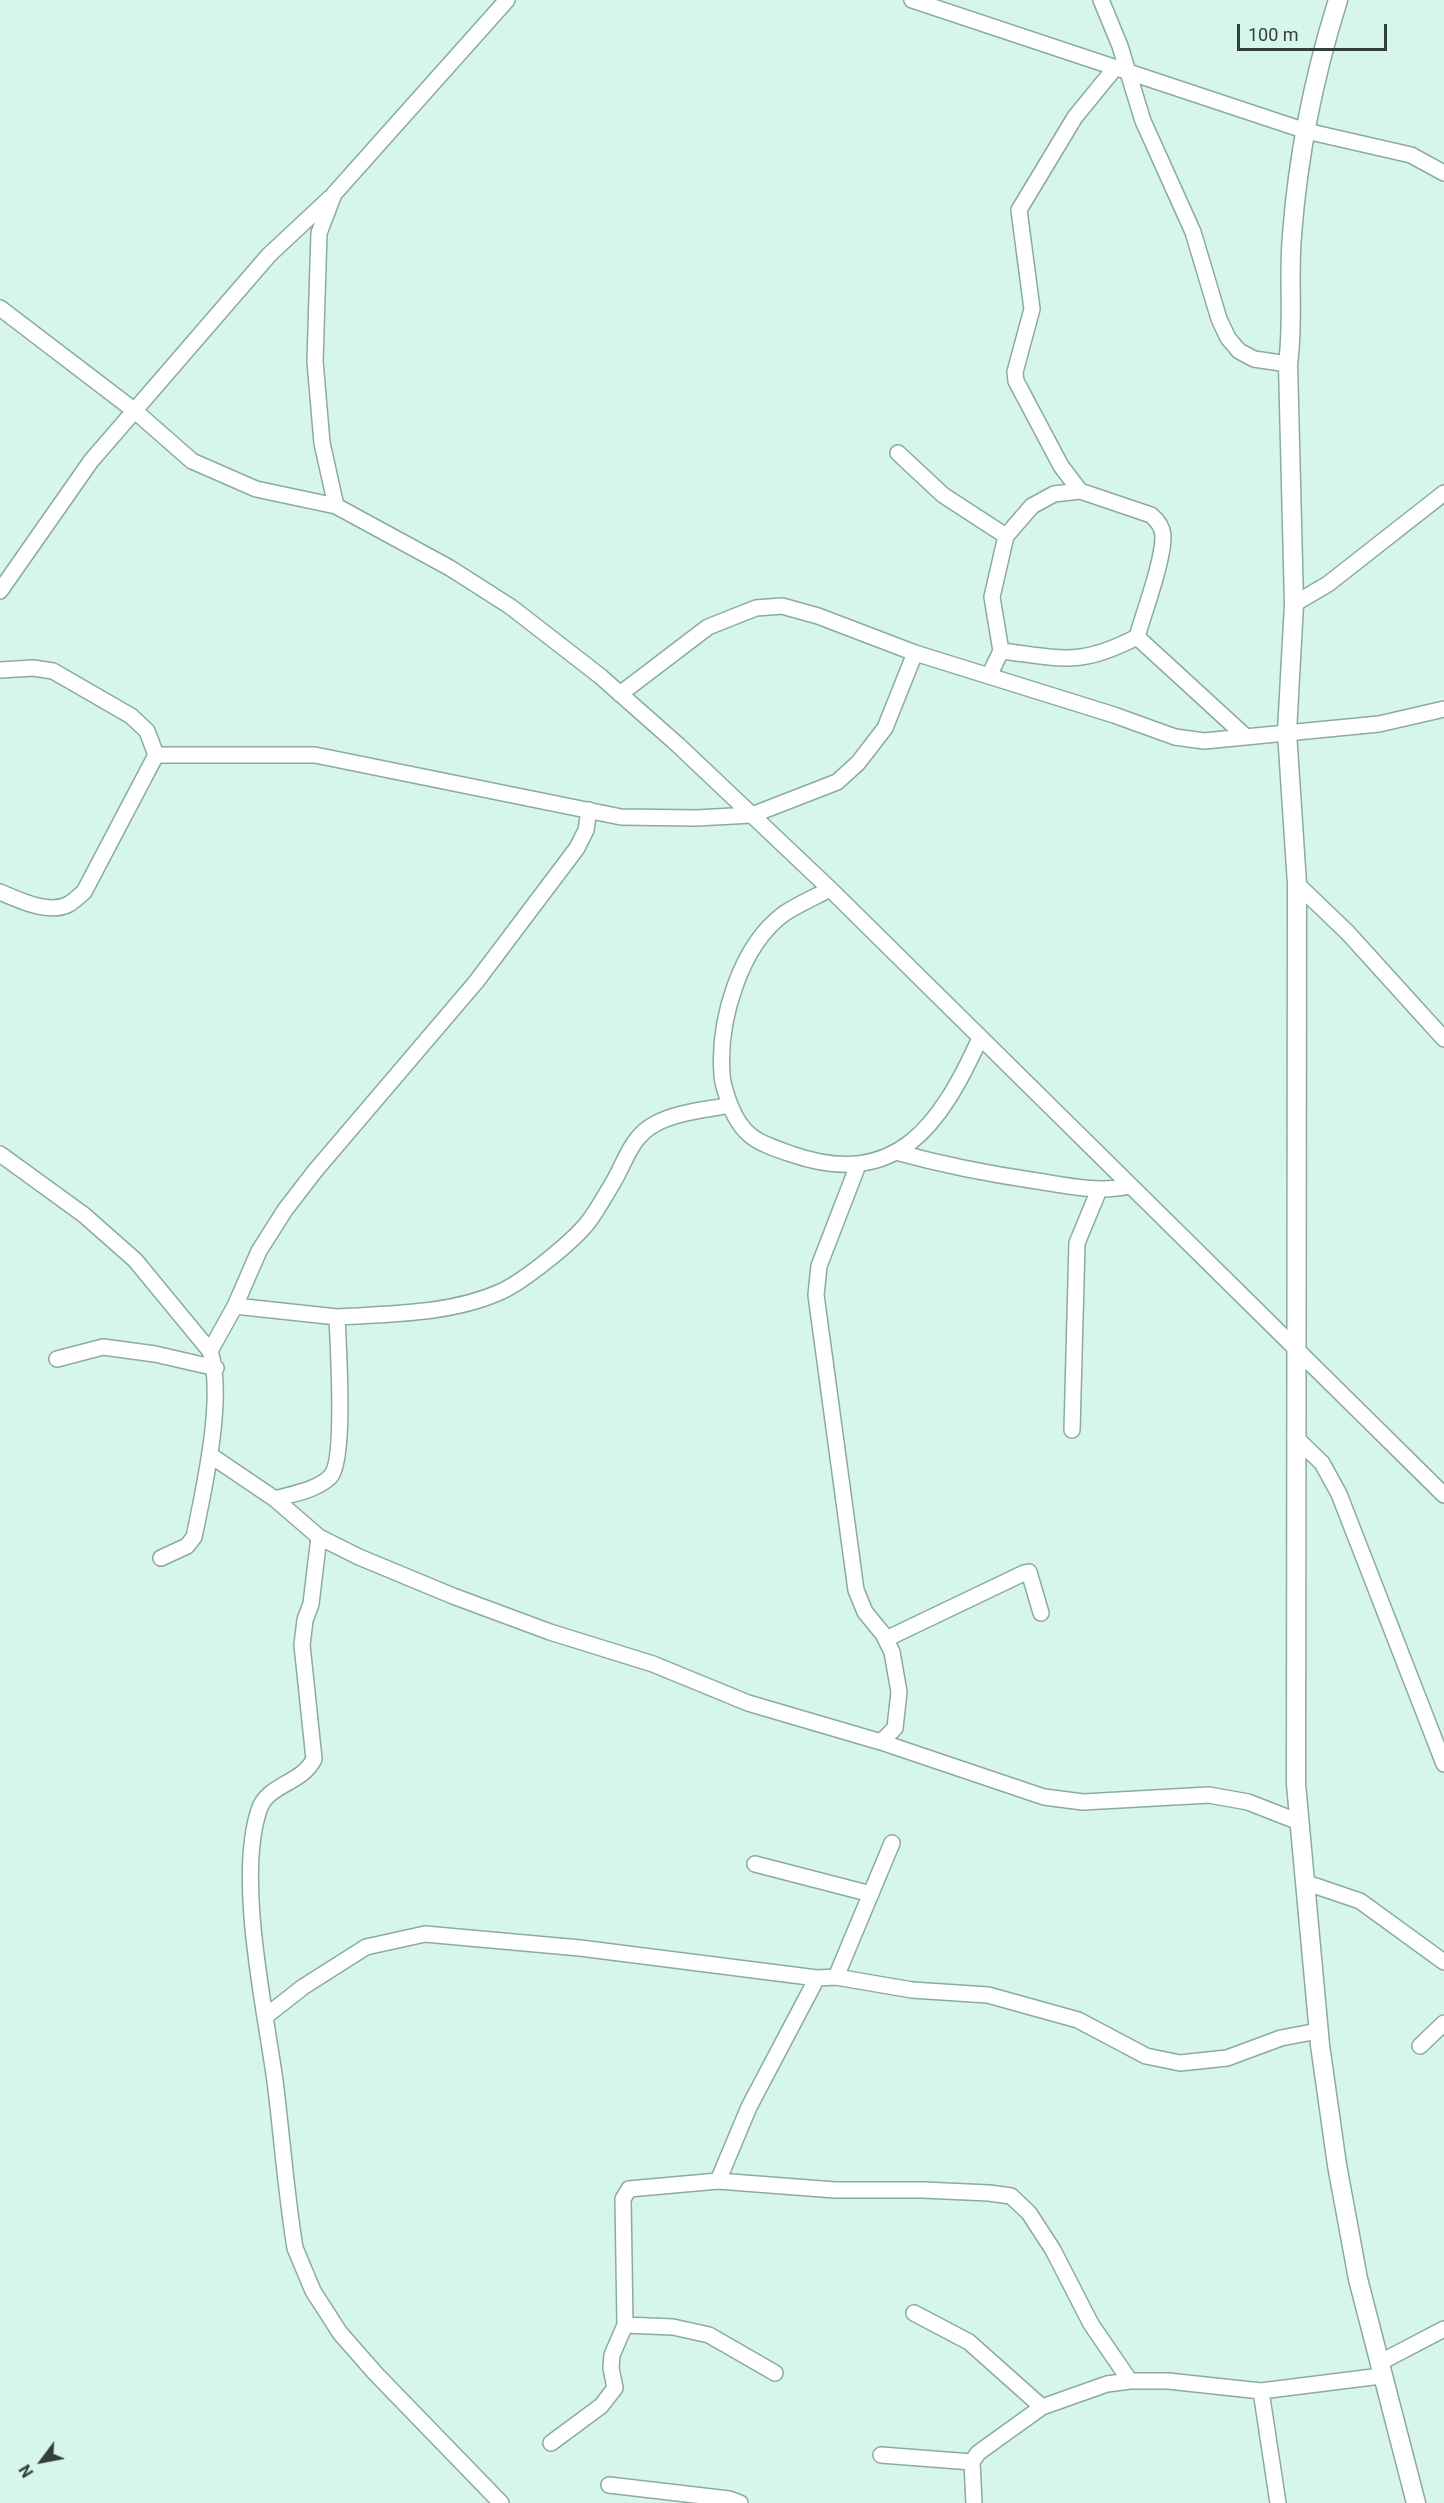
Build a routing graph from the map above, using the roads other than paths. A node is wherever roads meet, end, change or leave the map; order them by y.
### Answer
1 (507, 0) edge
2 (912, 0) edge
3 (1101, 0) edge
4 (1338, 0) edge
5 (1121, 70) junction
6 (1306, 131) junction
7 (1444, 173) edge
8 (334, 194) junction
9 (0, 308) edge
10 (1288, 363) junction
11 (135, 411) junction
12 (898, 453) dead end
13 (1080, 490) junction
14 (1444, 493) edge
15 (336, 506) junction
16 (1006, 536) junction
17 (0, 591) edge
18 (1294, 604) junction
19 (1137, 637) junction
20 (1001, 651) junction
21 (915, 653) junction
22 (0, 670) edge
23 (989, 676) junction
24 (620, 694) junction
25 (1444, 709) edge
26 (1287, 732) junction
27 (1245, 736) junction
28 (156, 755) junction
29 (589, 810) junction
30 (752, 815) junction
31 (1297, 884) junction
32 (830, 889) junction
33 (0, 892) edge
34 (980, 1038) junction
35 (1444, 1039) edge
36 (730, 1105) junction
37 (896, 1152) junction
38 (0, 1154) edge
39 (858, 1165) junction
40 (1130, 1186) junction
41 (1099, 1190) junction
42 (234, 1306) junction
43 (338, 1317) junction
44 (1295, 1350) junction
45 (210, 1351) junction
46 (57, 1359) dead end
47 (216, 1368) junction
48 (1072, 1430) dead end
49 (1295, 1437) junction
50 (210, 1455) junction
51 (1444, 1495) edge
52 (275, 1499) junction
53 (319, 1537) junction
54 (160, 1558) dead end
55 (1041, 1613) dead end
56 (886, 1639) junction
57 (881, 1742) junction
58 (1444, 1764) edge
59 (1299, 1822) junction
60 (892, 1843) dead end
61 (755, 1864) dead end
62 (1304, 1882) junction
63 (871, 1894) junction
64 (1444, 1962) edge
65 (836, 1977) junction
66 (817, 1978) junction
67 (266, 2016) junction
68 (1444, 2023) edge
69 (1318, 2031) junction
70 (1420, 2046) dead end
71 (718, 2181) junction
72 (914, 2313) dead end
73 (625, 2325) junction
74 (1444, 2329) edge
75 (1380, 2370) junction
76 (775, 2373) dead end
77 (1130, 2381) junction
78 (1261, 2391) junction
79 (1042, 2407) junction
80 (552, 2443) dead end
81 (881, 2455) dead end
82 (972, 2462) junction
83 (609, 2485) dead end
84 (501, 2503) edge
85 (740, 2503) edge
86 (974, 2503) edge
87 (1278, 2503) edge
88 (1416, 2503) edge

1 - 8 street
2 - 5 street
3 - 5 street
4 - 6 main road
5 - 6 street
5 - 10 street
5 - 13 street
6 - 7 street
6 - 10 main road
8 - 11 street
8 - 15 street
9 - 11 street
10 - 18 main road
11 - 15 street
11 - 17 street
12 - 16 street
13 - 16 street
13 - 19 street
14 - 18 street
15 - 24 street
16 - 20 street
18 - 26 main road
19 - 20 street
19 - 27 street
20 - 23 street
21 - 23 street
21 - 24 street
21 - 30 street
22 - 28 street
23 - 27 street
24 - 30 street
25 - 26 street
26 - 27 street
26 - 31 main road
28 - 29 street
28 - 33 street
29 - 30 street
29 - 42 street
30 - 32 street
31 - 35 street
31 - 44 main road
32 - 34 street
32 - 36 street
34 - 37 street
34 - 40 street
36 - 39 street
36 - 43 street
37 - 39 street
37 - 41 street
38 - 45 street
39 - 56 street
40 - 41 street
40 - 44 street
41 - 48 street
42 - 43 street
42 - 45 street
43 - 52 street
44 - 49 main road
44 - 51 street
45 - 47 street
46 - 47 street
47 - 50 street
49 - 58 street
49 - 59 main road
50 - 52 street
50 - 54 street
52 - 53 street
53 - 57 street
53 - 67 street
55 - 56 street
56 - 57 street
57 - 59 street
59 - 62 main road
60 - 63 street
61 - 63 street
62 - 64 street
62 - 69 main road
63 - 65 street
65 - 66 street
65 - 69 street
66 - 67 street
66 - 71 street
67 - 84 street
68 - 70 street
69 - 75 main road
71 - 73 street
71 - 77 street
72 - 79 street
73 - 76 street
73 - 80 street
74 - 75 street
75 - 78 street
75 - 88 main road
77 - 78 street
77 - 79 street
78 - 87 street
79 - 82 street
81 - 82 street
82 - 86 street
83 - 85 street

